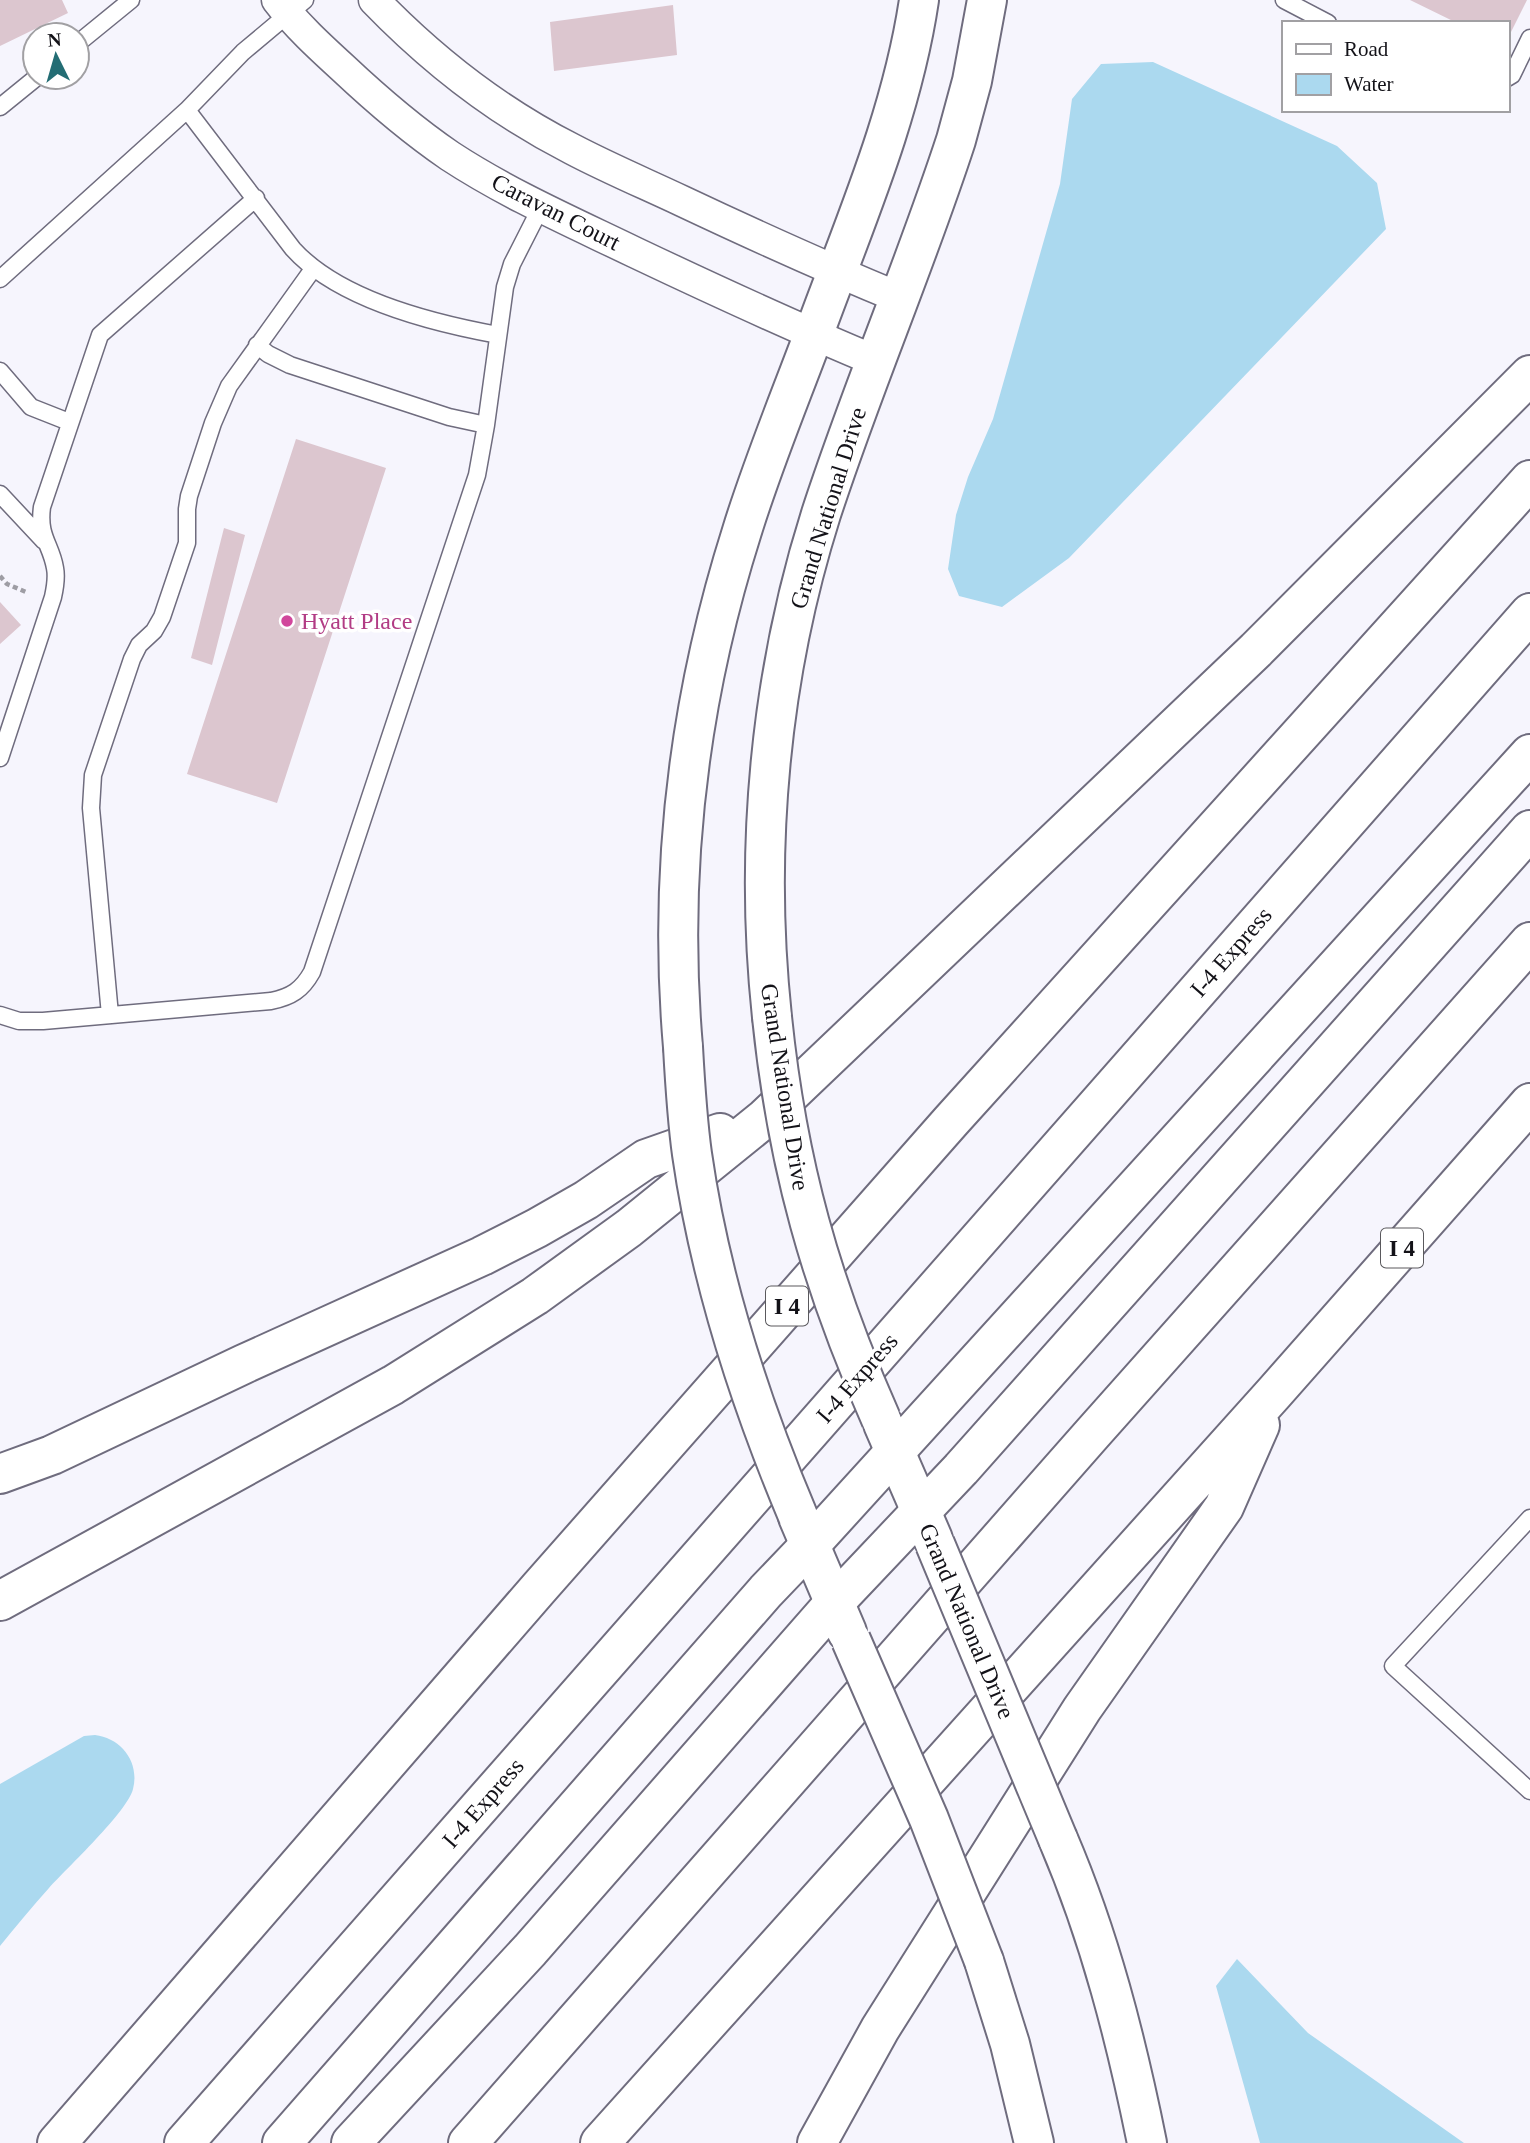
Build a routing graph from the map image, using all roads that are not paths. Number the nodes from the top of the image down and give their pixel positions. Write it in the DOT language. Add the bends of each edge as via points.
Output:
graph roads {
  1 [pos="131,0"];
  2 [pos="374,0"];
  3 [pos="919,0"];
  4 [pos="987,0"];
  5 [pos="1284,0"];
  6 [pos="290,5"];
  7 [pos="1324,21"];
  8 [pos="91,33"];
  9 [pos="1530,38"];
  10 [pos="1509,77"];
  11 [pos="21,90"];
  12 [pos="0,107"];
  13 [pos="187,110"];
  14 [pos="256,198"];
  15 [pos="541,207"];
  16 [pos="313,269"];
  17 [pos="837,272"];
  18 [pos="0,279"];
  19 [pos="900,298"];
  20 [pos="498,335"];
  21 [pos="813,335"];
  22 [pos="257,345"];
  23 [pos="876,361"];
  24 [pos="0,371"];
  25 [pos="1530,376"];
  26 [pos="69,422"];
  27 [pos="486,425"];
  28 [pos="1530,480"];
  29 [pos="0,494"];
  30 [pos="44,541"];
  31 [pos="1530,613"];
  32 [pos="1530,754"];
  33 [pos="0,758"];
  34 [pos="1530,830"];
  35 [pos="1530,942"];
  36 [pos="0,1015"];
  37 [pos="110,1015"];
  38 [pos="1530,1102"];
  39 [pos="765,1118"];
  40 [pos="1274,1393"];
  41 [pos="888,1436"];
  42 [pos="0,1474"];
  43 [pos="1530,1518"];
  44 [pos="928,1528"];
  45 [pos="804,1531"];
  46 [pos="0,1601"];
  47 [pos="835,1602"];
  48 [pos="1530,1791"];
  49 [pos="57,2143"];
  50 [pos="184,2143"];
  51 [pos="282,2143"];
  52 [pos="351,2143"];
  53 [pos="468,2143"];
  54 [pos="600,2143"];
  55 [pos="817,2143"];
  56 [pos="1034,2143"];
  57 [pos="1147,2143"];
  1 -- 8 [label="lane"];
  2 -- 17 [label="street" via="468,83 533,128"];
  3 -- 17 [label="main road" via="894,114"];
  4 -- 19 [label="main road, Grand National Drive" via="956,140"];
  5 -- 7 [label="lane"];
  6 -- 13 [label="lane"];
  6 -- 15 [label="street, Caravan Court" via="354,78 416,130 482,175"];
  9 -- 10 [label="lane"];
  11 -- 12 [label="lane"];
  13 -- 14 [label="lane"];
  13 -- 18 [label="lane"];
  14 -- 16 [label="lane"];
  14 -- 26 [label="lane" via="100,335"];
  15 -- 20 [label="lane" via="508,276"];
  15 -- 21 [label="street, Caravan Court"];
  16 -- 20 [label="lane" via="406,312"];
  16 -- 22 [label="lane"];
  17 -- 19 [label="street"];
  17 -- 21 [label="main road"];
  19 -- 23 [label="main road, Grand National Drive"];
  20 -- 27 [label="lane"];
  21 -- 23 [label="street, Caravan Court"];
  21 -- 45 [label="main road, bridge" via="742,531 707,662 694,729 679,862 678,957 692,1157 720,1289 752,1400"];
  22 -- 27 [label="lane" via="290,365"];
  22 -- 37 [label="lane" via="220,403 188,502 185,550 159,624 132,659 93,775 91,808"];
  23 -- 41 [label="main road, Grand National Drive, bridge" via="821,515 794,616 772,751 766,954 785,1120 807,1217 841,1324"];
  24 -- 26 [label="lane" via="31,407"];
  25 -- 39 [label="main road" via="1256,650"];
  26 -- 30 [label="lane" via="42,507"];
  27 -- 37 [label="lane" via="477,475 305,984 286,998 271,1001"];
  28 -- 49 [label="main road, I 4" via="951,1121"];
  29 -- 30 [label="lane"];
  30 -- 33 [label="lane" via="55,565 53,597"];
  31 -- 50 [label="main road, I-4 Express"];
  32 -- 41 [label="main road"];
  34 -- 44 [label="main road"];
  35 -- 53 [label="main road"];
  36 -- 37 [label="lane" via="31,1021"];
  38 -- 40 [label="main road, I 4"];
  39 -- 42 [label="main road" via="646,1159 586,1200 482,1256 52,1455"];
  39 -- 46 [label="main road" via="629,1228 523,1303 393,1385"];
  40 -- 54 [label="main road, I 4"];
  40 -- 55 [label="main road" via="1224,1507 1082,1709 880,2029"];
  41 -- 44 [label="main road, Grand National Drive"];
  41 -- 45 [label="main road"];
  43 -- 48 [label="lane" via="1393,1665"];
  44 -- 47 [label="main road"];
  44 -- 57 [label="main road, Grand National Drive, bridge" via="1079,1888 1110,1984"];
  45 -- 47 [label="main road"];
  45 -- 51 [label="main road" via="766,1591"];
  47 -- 52 [label="main road" via="530,1950"];
  47 -- 56 [label="main road, bridge" via="929,1819 984,1961"];
}
